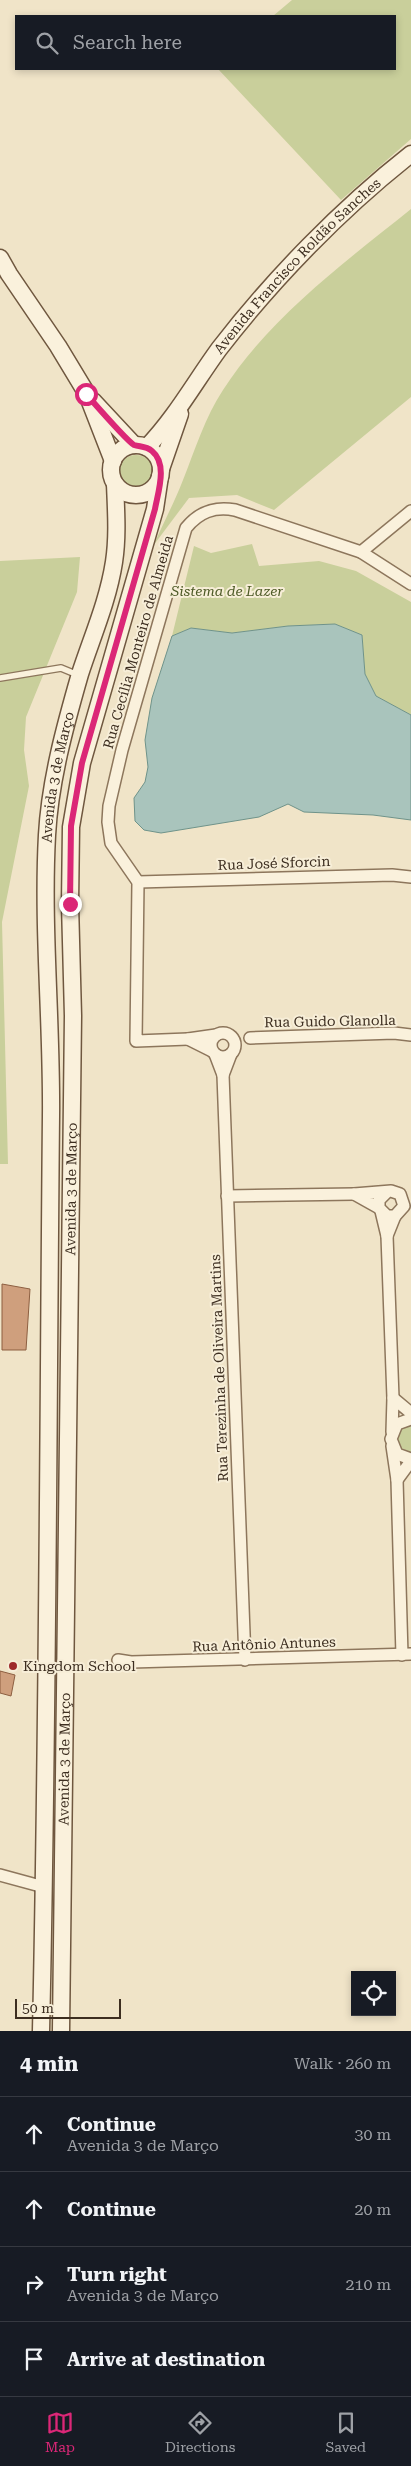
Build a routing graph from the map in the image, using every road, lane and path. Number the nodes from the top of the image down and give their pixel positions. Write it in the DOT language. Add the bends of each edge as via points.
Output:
graph roads {
  1 [pos="411,154"];
  2 [pos="0,258"];
  3 [pos="194,385"];
  4 [pos="86,394"];
  5 [pos="140,446"];
  6 [pos="113,460"];
  7 [pos="161,472"];
  8 [pos="115,484"];
  9 [pos="411,511"];
  10 [pos="361,552"];
  11 [pos="411,584"];
  12 [pos="80,675"];
  13 [pos="0,678"];
  14 [pos="411,877"];
  15 [pos="138,882"];
  16 [pos="216,1035"];
  17 [pos="228,1035"];
  18 [pos="411,1035"];
  19 [pos="188,1038"];
  20 [pos="250,1038"];
  21 [pos="213,1052"];
  22 [pos="232,1052"];
  23 [pos="224,1076"];
  24 [pos="387,1192"];
  25 [pos="354,1194"];
  26 [pos="400,1194"];
  27 [pos="227,1196"];
  28 [pos="411,1200"];
  29 [pos="380,1210"];
  30 [pos="411,1210"];
  31 [pos="397,1215"];
  32 [pos="387,1236"];
  33 [pos="393,1398"];
  34 [pos="411,1413"];
  35 [pos="411,1419"];
  36 [pos="391,1439"];
  37 [pos="411,1460"];
  38 [pos="397,1480"];
  39 [pos="406,1655"];
  40 [pos="118,1660"];
  41 [pos="245,1660"];
  42 [pos="0,1875"];
  43 [pos="44,1887"];
  44 [pos="63,1912"];
  45 [pos="41,2031"];
  46 [pos="61,2031"];
  1 -- 3 [label="main road, Avenida Francisco Roldão Sanches" via="384,175 269,286"];
  2 -- 4 [label="main road"];
  3 -- 5 [label="main road, Avenida Francisco Roldão Sanches" via="162,432"];
  3 -- 7 [label="main road, Avenida Francisco Roldão Sanches"];
  4 -- 5 [label="main road"];
  4 -- 6 [label="main road"];
  5 -- 6 [label="main road" via="121,450"];
  5 -- 7 [label="main road" via="157,456"];
  6 -- 8 [label="main road" via="111,472"];
  7 -- 8 [label="main road" via="154,488 139,495 126,493"];
  7 -- 44 [label="main road, Avenida 3 de Março" via="155,509 82,763 71,826 73,1016"];
  8 -- 12 [label="main road, Avenida 3 de Março" via="117,541 110,586"];
  9 -- 10 [label="street"];
  10 -- 11 [label="street, Rua Cecília Monteiro de Almeida"];
  10 -- 15 [label="street, Rua Cecília Monteiro de Almeida" via="227,508 202,513 186,528 109,806 111,843"];
  12 -- 13 [label="lane" via="61,668"];
  12 -- 43 [label="main road, Avenida 3 de Março" via="50,798 47,835 51,1098"];
  14 -- 15 [label="street, Rua José Sforcin" via="392,874"];
  15 -- 19 [label="street" via="136,1041"];
  16 -- 17 [label="street"];
  16 -- 19 [label="street"];
  16 -- 21 [label="street" via="211,1042"];
  17 -- 20 [label="street, Rua Guido Glanolla"];
  17 -- 22 [label="street" via="235,1044"];
  18 -- 20 [label="street, Rua Guido Glanolla"];
  19 -- 21 [label="street"];
  20 -- 22 [label="street, Rua Guido Glanolla"];
  21 -- 22 [label="street" via="221,1057"];
  21 -- 23 [label="street, Rua Terezinha de Oliveira Martins"];
  22 -- 23 [label="street, Rua Terezinha de Oliveira Martins"];
  23 -- 27 [label="street, Rua Terezinha de Oliveira Martins"];
  24 -- 25 [label="street"];
  24 -- 26 [label="street"];
  24 -- 29 [label="street" via="379,1200"];
  25 -- 27 [label="street"];
  25 -- 29 [label="street"];
  26 -- 28 [label="street"];
  26 -- 31 [label="street" via="404,1202"];
  27 -- 41 [label="street, Rua Terezinha de Oliveira Martins"];
  29 -- 31 [label="street" via="387,1216"];
  29 -- 32 [label="street"];
  30 -- 31 [label="street"];
  31 -- 32 [label="street"];
  32 -- 33 [label="street"];
  33 -- 34 [label="street"];
  33 -- 36 [label="street"];
  35 -- 36 [label="street" via="397,1424"];
  36 -- 37 [label="street" via="397,1454"];
  36 -- 38 [label="street"];
  37 -- 38 [label="street"];
  38 -- 39 [label="street"];
  39 -- 41 [label="street, Rua Antônio Antunes"];
  40 -- 41 [label="street, Rua Antônio Antunes"];
  42 -- 43 [label="street"];
  43 -- 44 [label="main road, Avenida 3 de Março" via="57,1894"];
  43 -- 45 [label="main road, Avenida 3 de Março"];
  44 -- 46 [label="main road, Avenida 3 de Março"];
}
